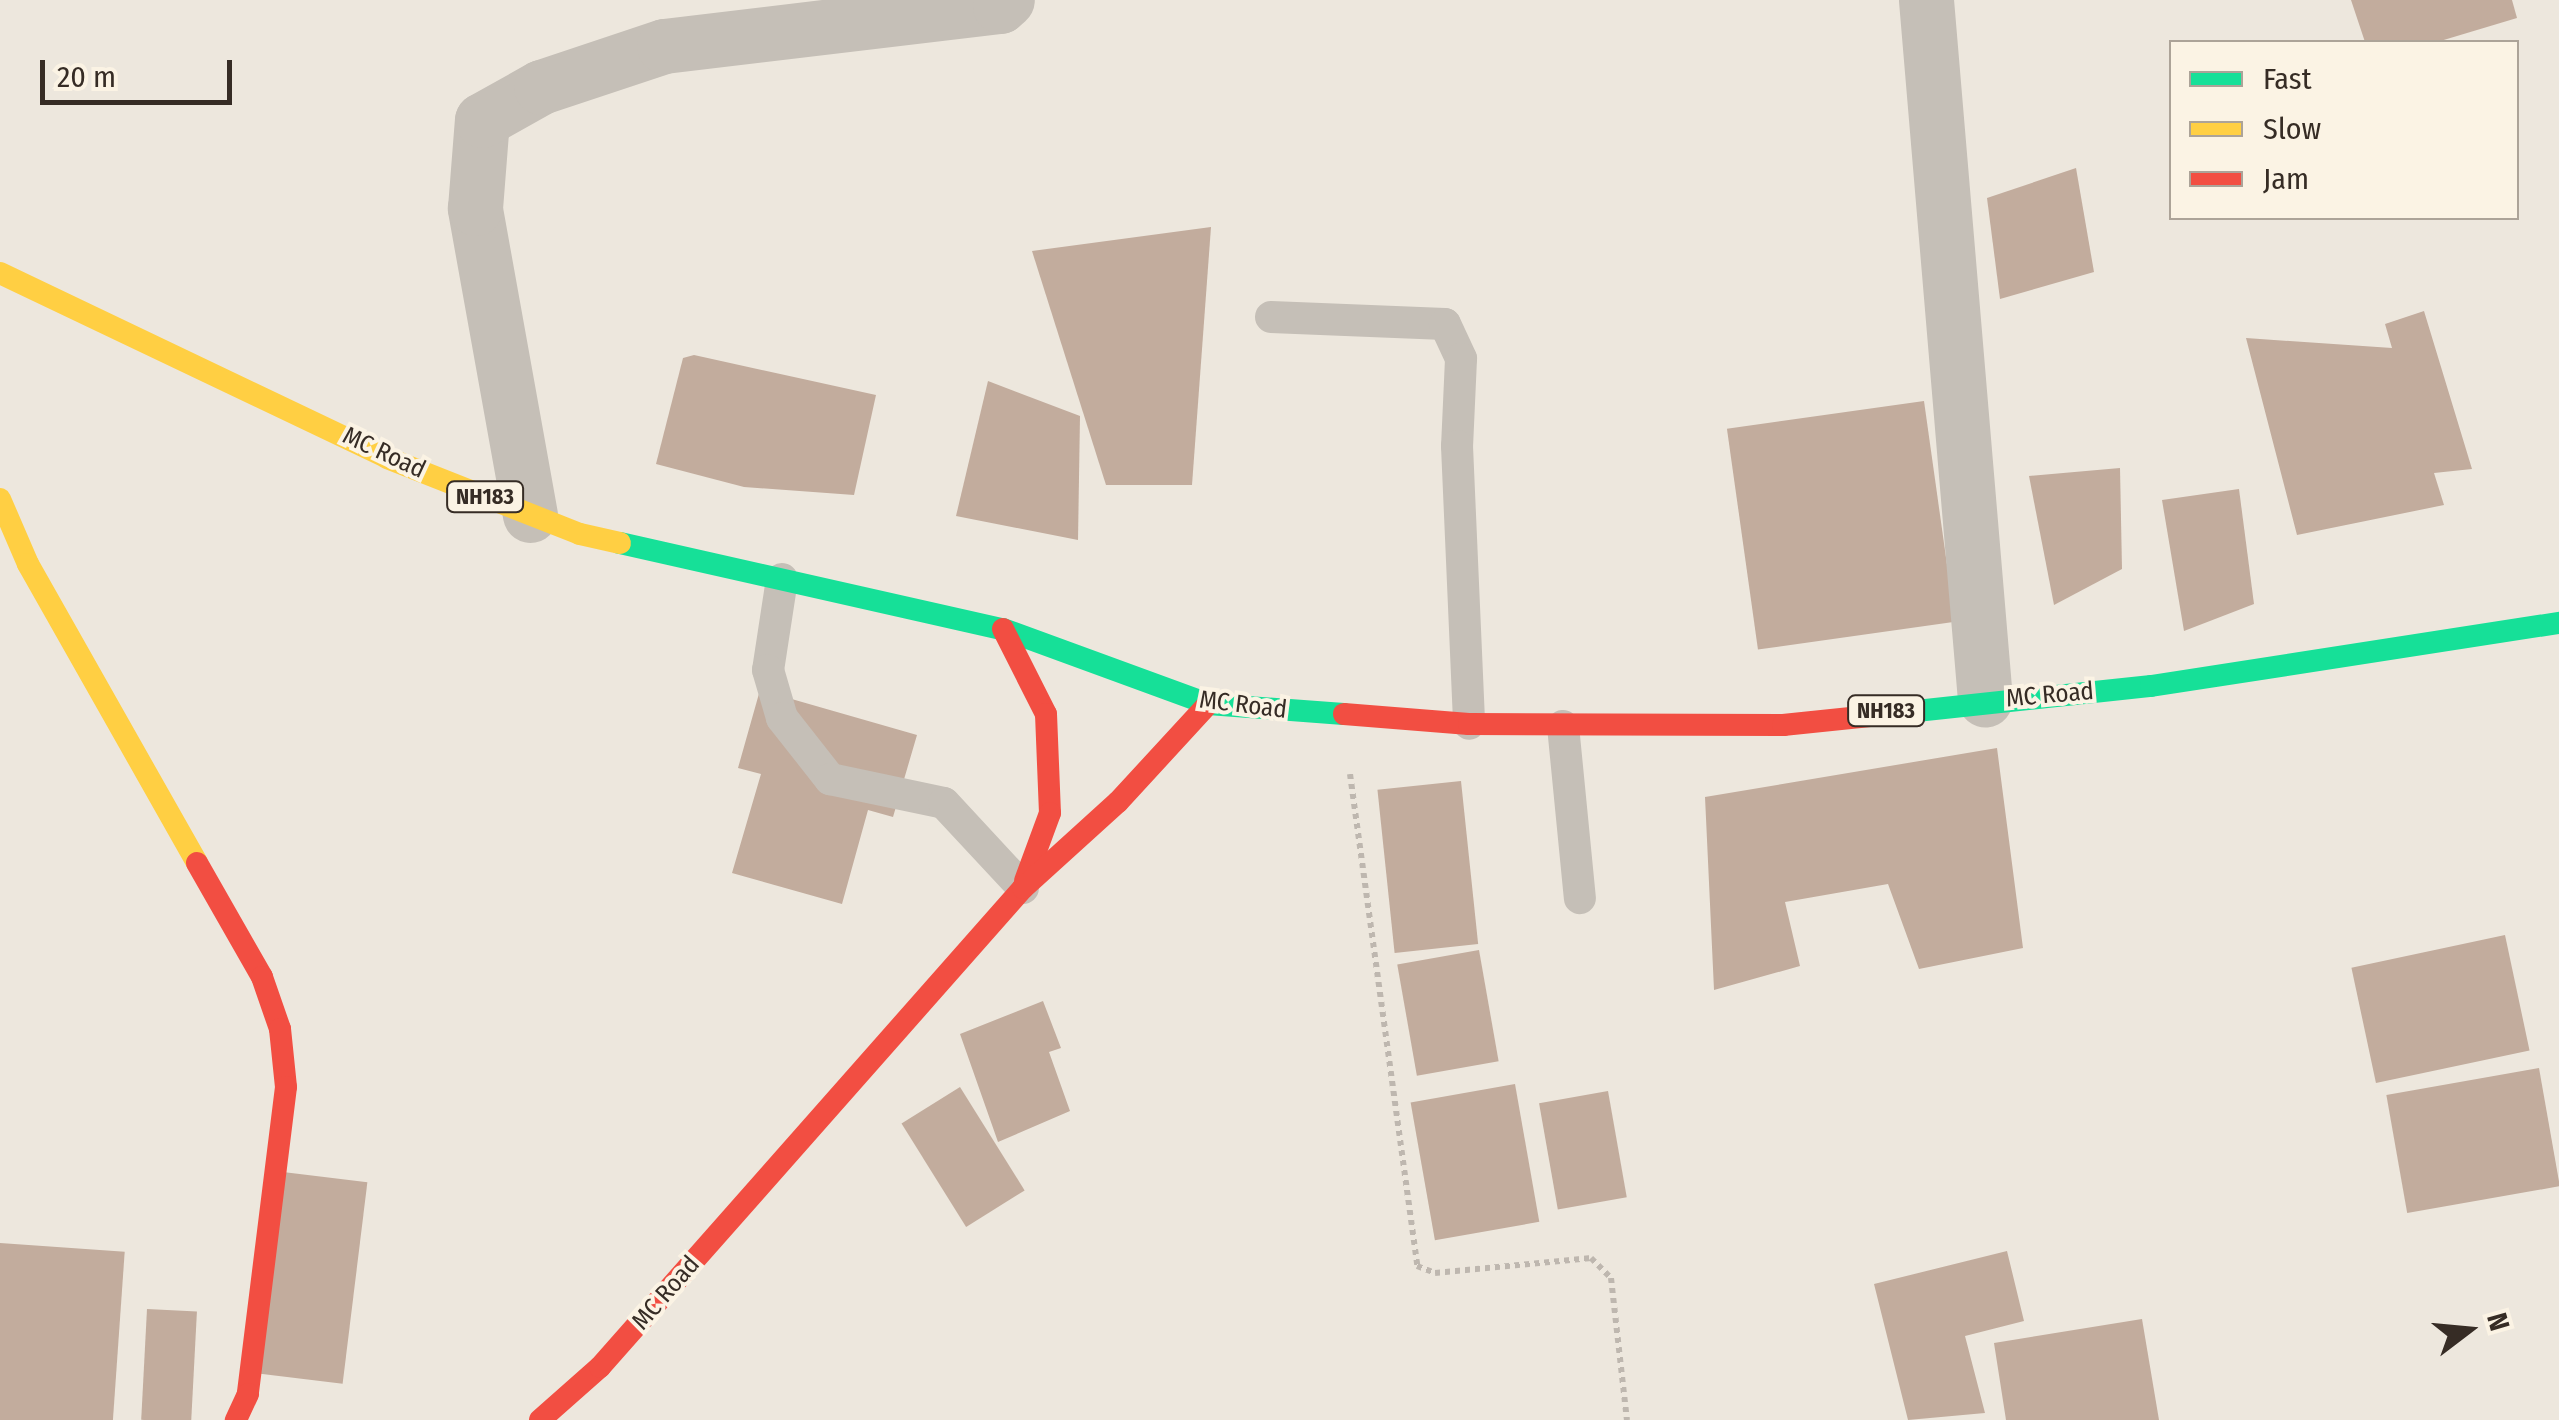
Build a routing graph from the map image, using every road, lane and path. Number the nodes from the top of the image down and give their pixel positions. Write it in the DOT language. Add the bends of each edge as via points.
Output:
graph roads {
  1 [pos="1006,0"];
  2 [pos="1926,0"];
  3 [pos="0,273"];
  4 [pos="1271,317"];
  5 [pos="0,500"];
  6 [pos="530,515"];
  7 [pos="782,579"];
  8 [pos="2559,624"];
  9 [pos="1002,629"];
  10 [pos="1985,700"];
  11 [pos="1208,704"];
  12 [pos="1343,715"];
  13 [pos="1468,724"];
  14 [pos="1563,726"];
  15 [pos="1022,888"];
  16 [pos="1580,898"];
  17 [pos="236,1420"];
  18 [pos="540,1420"];
  19 [pos="1627,1420"];
  1 -- 6 [label="street" via="1000,6 664,46 542,87 482,120 475,208"];
  2 -- 10 [label="street"];
  3 -- 6 [label="main road, MC Road / NH183" via="388,458"];
  4 -- 13 [label="lane" via="1445,324 1461,359"];
  5 -- 17 [label="main road" via="28,564 262,976 280,1029 286,1087 248,1394"];
  6 -- 7 [label="main road, MC Road / NH183" via="580,534"];
  7 -- 9 [label="main road, MC Road / NH183"];
  7 -- 15 [label="lane" via="768,670 782,718 830,778 944,803"];
  8 -- 10 [label="main road, MC Road / NH183" via="2151,686"];
  9 -- 11 [label="main road, MC Road / NH183" via="1153,690"];
  9 -- 15 [label="main road" via="1046,714 1050,814"];
  10 -- 14 [label="main road, MC Road / NH183" via="1784,725"];
  11 -- 12 [label="main road, MC Road / NH183"];
  11 -- 15 [label="main road" via="1118,802"];
  12 -- 13 [label="main road, MC Road / NH183"];
  12 -- 19 [label="path" via="1417,1266 1435,1272 1590,1258 1611,1278"];
  13 -- 14 [label="main road, MC Road / NH183"];
  14 -- 16 [label="lane"];
  15 -- 18 [label="main road, MC Road" via="600,1367"];
}
